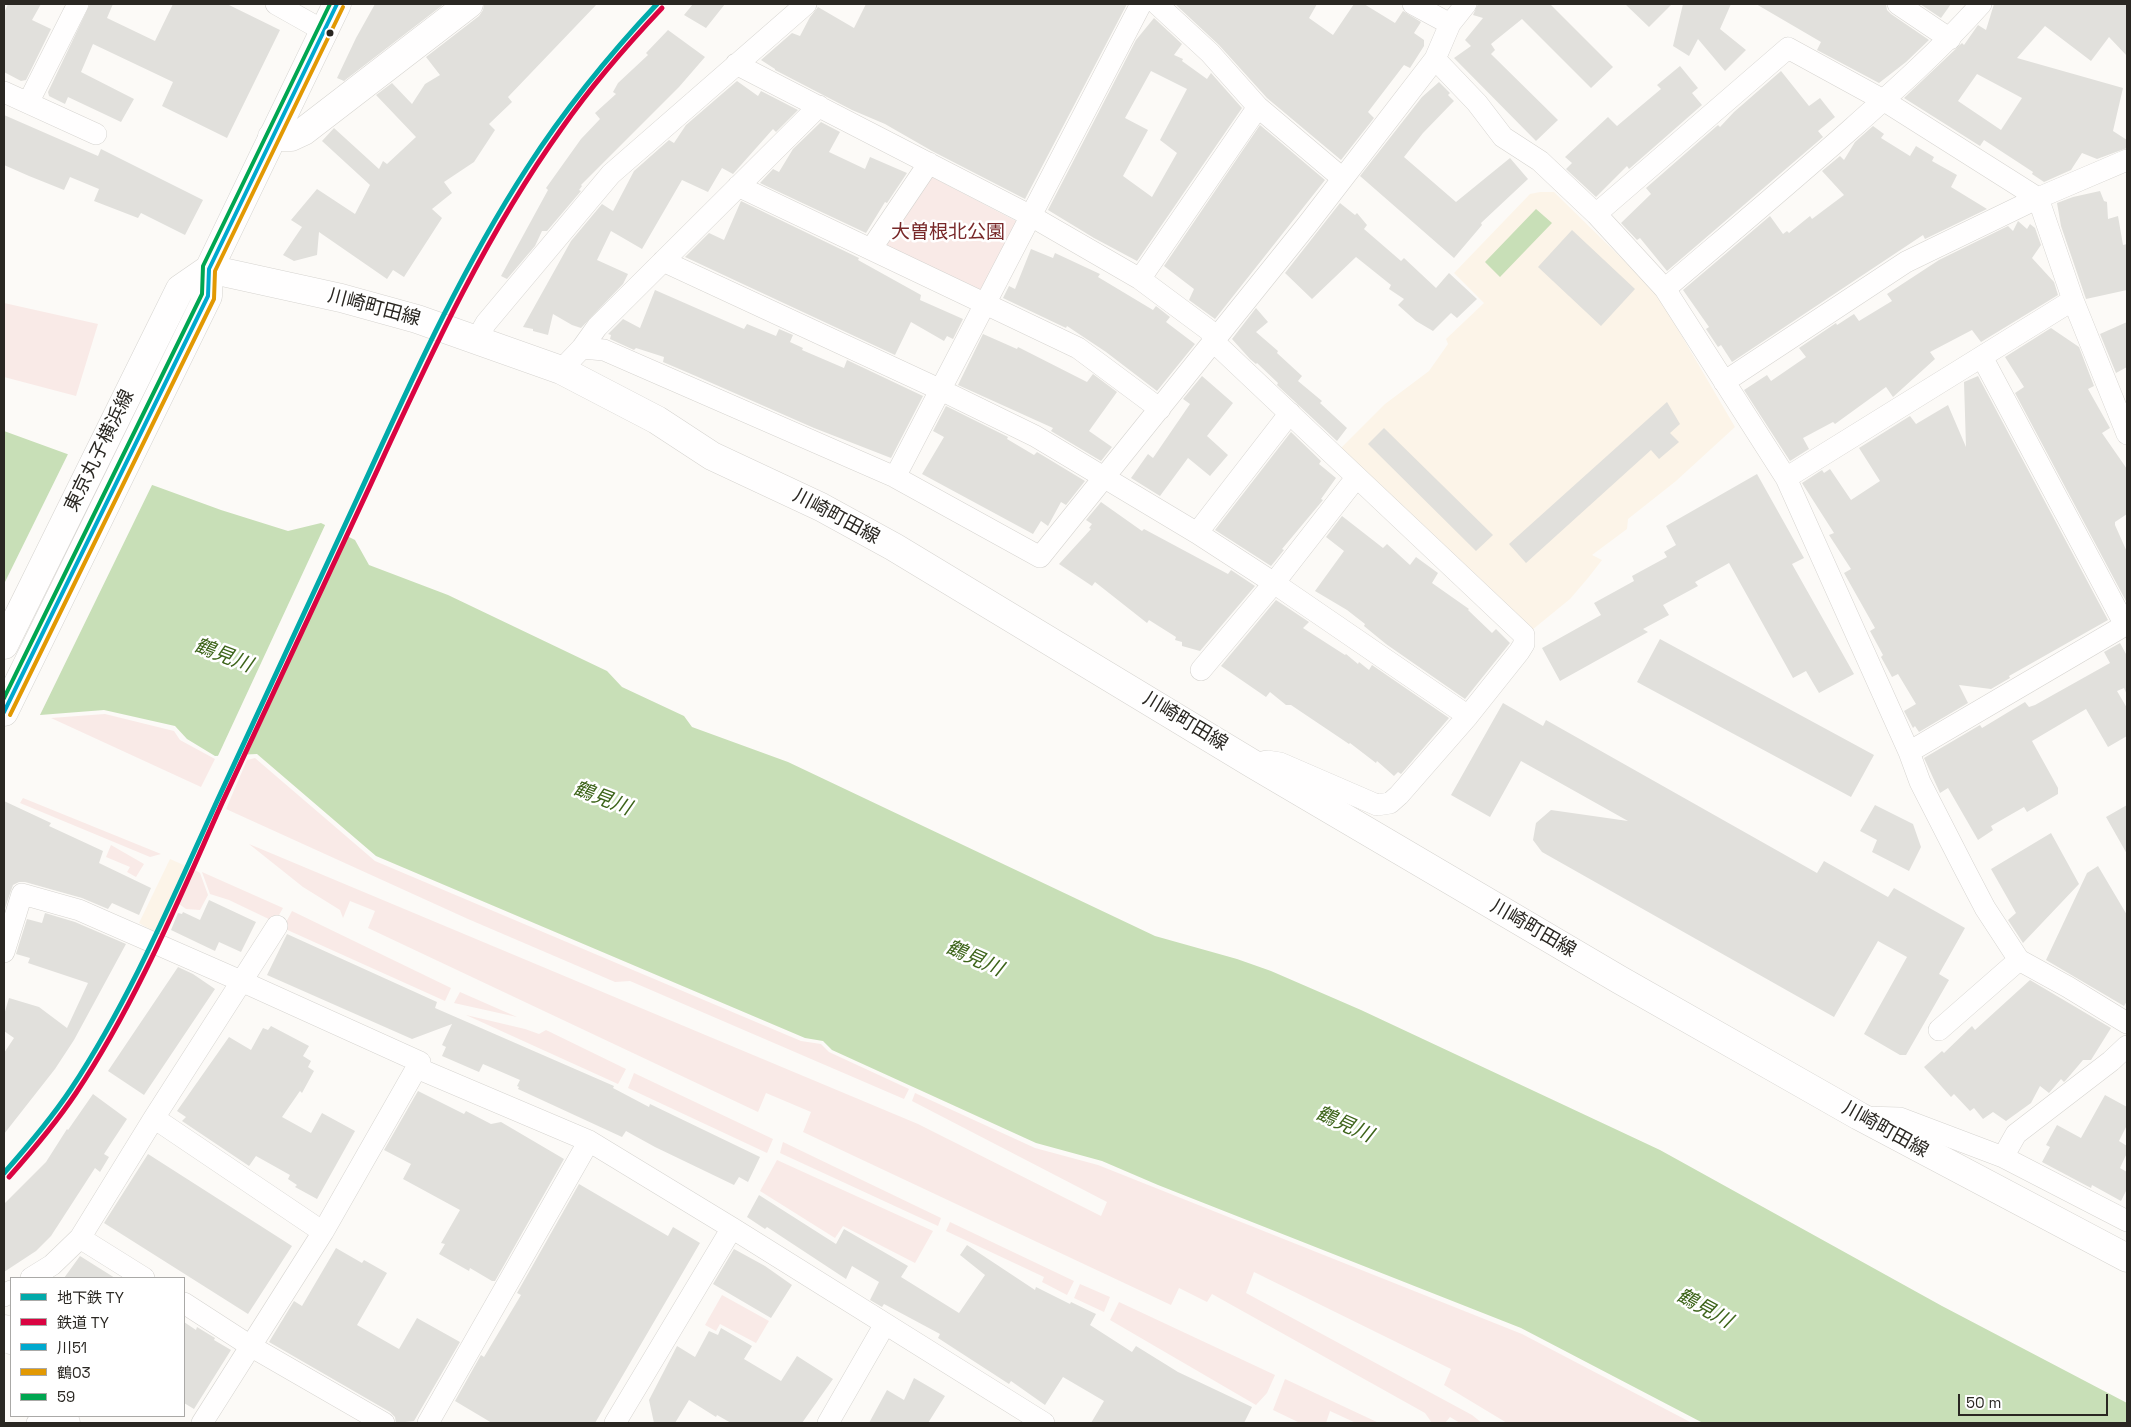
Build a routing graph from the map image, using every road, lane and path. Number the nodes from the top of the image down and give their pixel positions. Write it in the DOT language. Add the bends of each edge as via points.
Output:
graph roads {
  1 [pos="78,4"];
  2 [pos="276,4"];
  3 [pos="337,4"];
  4 [pos="470,4"];
  5 [pos="806,4"];
  6 [pos="1141,4"];
  7 [pos="1157,4"];
  8 [pos="1413,4"];
  9 [pos="1466,4"];
  10 [pos="1898,4"];
  11 [pos="1981,4"];
  12 [pos="1450,24"];
  13 [pos="324,31"];
  14 [pos="1950,39"];
  15 [pos="1435,59"];
  16 [pos="736,64"];
  17 [pos="4,92"];
  18 [pos="1883,100"];
  19 [pos="28,103"];
  20 [pos="819,106"];
  21 [pos="1258,107"];
  22 [pos="96,134"];
  23 [pos="272,137"];
  24 [pos="2127,160"];
  25 [pos="929,163"];
  26 [pos="1342,178"];
  27 [pos="738,186"];
  28 [pos="2038,198"];
  29 [pos="1596,214"];
  30 [pos="1031,216"];
  31 [pos="871,249"];
  32 [pos="663,261"];
  33 [pos="209,269"];
  34 [pos="1140,279"];
  35 [pos="1665,289"];
  36 [pos="2073,300"];
  37 [pos="986,304"];
  38 [pos="476,340"];
  39 [pos="1214,342"];
  40 [pos="582,348"];
  41 [pos="1982,356"];
  42 [pos="561,370"];
  43 [pos="1724,382"];
  44 [pos="941,390"];
  45 [pos="1160,409"];
  46 [pos="1290,413"];
  47 [pos="2127,434"];
  48 [pos="895,477"];
  49 [pos="1104,478"];
  50 [pos="1356,478"];
  51 [pos="1786,478"];
  52 [pos="1196,533"];
  53 [pos="1274,583"];
  54 [pos="2126,625"];
  55 [pos="4,645"];
  56 [pos="1201,670"];
  57 [pos="4,712"];
  58 [pos="1468,716"];
  59 [pos="1909,752"];
  60 [pos="1253,764"];
  61 [pos="277,926"];
  62 [pos="4,952"];
  63 [pos="2019,960"];
  64 [pos="241,980"];
  65 [pos="2127,1024"];
  66 [pos="1940,1030"];
  67 [pos="2127,1046"];
  68 [pos="2119,1066"];
  69 [pos="416,1068"];
  70 [pos="1859,1116"];
  71 [pos="154,1118"];
  72 [pos="589,1141"];
  73 [pos="2003,1157"];
  74 [pos="2127,1221"];
  75 [pos="732,1228"];
  76 [pos="323,1232"];
  77 [pos="80,1238"];
  78 [pos="2127,1258"];
  79 [pos="34,1277"];
  80 [pos="142,1277"];
  81 [pos="185,1304"];
  82 [pos="885,1324"];
  83 [pos="252,1347"];
  84 [pos="48,1417"];
  85 [pos="37,1423"];
  86 [pos="202,1423"];
  87 [pos="384,1423"];
  88 [pos="428,1423"];
  89 [pos="615,1423"];
  90 [pos="828,1423"];
  91 [pos="1044,1423"];
  1 -- 19 [label="street"];
  2 -- 13 [label="street"];
  3 -- 13 [label="main road, 東京丸子横浜線"];
  4 -- 23 [label="main road" via="304,131 291,137"];
  5 -- 16 [label="street"];
  6 -- 30 [label="street"];
  7 -- 21 [label="street" via="1210,53"];
  8 -- 12 [label="street"];
  9 -- 12 [label="street"];
  10 -- 14 [label="street"];
  11 -- 14 [label="street"];
  12 -- 15 [label="street"];
  13 -- 23 [label="main road, 東京丸子横浜線"];
  14 -- 18 [label="street"];
  15 -- 26 [label="street"];
  15 -- 29 [label="street" via="1477,103 1503,137 1540,161"];
  16 -- 20 [label="street"];
  16 -- 38 [label="street" via="611,174 486,323"];
  17 -- 19 [label="street"];
  18 -- 28 [label="street"];
  18 -- 29 [label="street" via="1788,48"];
  18 -- 35 [label="street"];
  19 -- 22 [label="street"];
  20 -- 25 [label="street"];
  20 -- 27 [label="street"];
  21 -- 26 [label="street"];
  21 -- 34 [label="street"];
  23 -- 33 [label="main road, 東京丸子横浜線"];
  24 -- 28 [label="street"];
  25 -- 30 [label="street"];
  25 -- 31 [label="street"];
  26 -- 39 [label="street"];
  27 -- 31 [label="street"];
  27 -- 32 [label="street"];
  28 -- 36 [label="street"];
  28 -- 43 [label="street" via="1906,262"];
  29 -- 35 [label="street"];
  30 -- 34 [label="street"];
  30 -- 37 [label="street"];
  31 -- 37 [label="street"];
  32 -- 40 [label="street" via="597,327"];
  32 -- 44 [label="street"];
  33 -- 38 [label="main road, 川崎町田線" via="341,298 417,319"];
  33 -- 55 [label="main road, 東京丸子横浜線" via="180,289"];
  33 -- 57 [label="main road, 東京丸子横浜線" via="208,296"];
  34 -- 39 [label="street" via="1210,331"];
  35 -- 43 [label="street"];
  36 -- 41 [label="street"];
  36 -- 47 [label="street"];
  37 -- 44 [label="street"];
  37 -- 45 [label="street" via="1078,348"];
  38 -- 42 [label="main road, 川崎町田線"];
  39 -- 45 [label="street"];
  39 -- 46 [label="street"];
  40 -- 42 [label="street"];
  40 -- 48 [label="street" via="604,350"];
  41 -- 51 [label="street"];
  41 -- 54 [label="street"];
  42 -- 60 [label="main road, 川崎町田線" via="657,420 712,456 821,507 894,547"];
  43 -- 51 [label="street"];
  44 -- 48 [label="street"];
  44 -- 49 [label="street" via="1034,436"];
  45 -- 49 [label="street"];
  46 -- 50 [label="street"];
  46 -- 52 [label="street"];
  48 -- 49 [label="street" via="1040,557"];
  49 -- 52 [label="street"];
  50 -- 53 [label="street"];
  50 -- 58 [label="street" via="1524,635 1524,644 1519,652"];
  51 -- 59 [label="street"];
  52 -- 53 [label="street"];
  53 -- 56 [label="street"];
  53 -- 58 [label="street"];
  54 -- 59 [label="street"];
  58 -- 60 [label="street" via="1399,795 1384,805 1280,763"];
  59 -- 63 [label="street" via="1920,782 1976,891"];
  60 -- 70 [label="main road, 川崎町田線"];
  61 -- 64 [label="street"];
  62 -- 64 [label="street" via="22,894 79,910"];
  63 -- 65 [label="street"];
  63 -- 66 [label="street"];
  64 -- 69 [label="street" via="420,1062"];
  64 -- 71 [label="street"];
  67 -- 68 [label="street"];
  68 -- 73 [label="street" via="2016,1134"];
  69 -- 72 [label="street"];
  69 -- 76 [label="street"];
  70 -- 73 [label="street" via="1900,1118"];
  70 -- 78 [label="main road, 川崎町田線"];
  71 -- 76 [label="street"];
  71 -- 77 [label="street"];
  72 -- 75 [label="street"];
  72 -- 88 [label="street"];
  73 -- 74 [label="street"];
  75 -- 82 [label="street"];
  75 -- 89 [label="street"];
  76 -- 83 [label="street"];
  77 -- 79 [label="street" via="52,1265"];
  77 -- 80 [label="street"];
  81 -- 83 [label="street"];
  82 -- 90 [label="street"];
  82 -- 91 [label="street"];
  83 -- 86 [label="street"];
  83 -- 87 [label="street"];
  84 -- 85 [label="street"];
}
